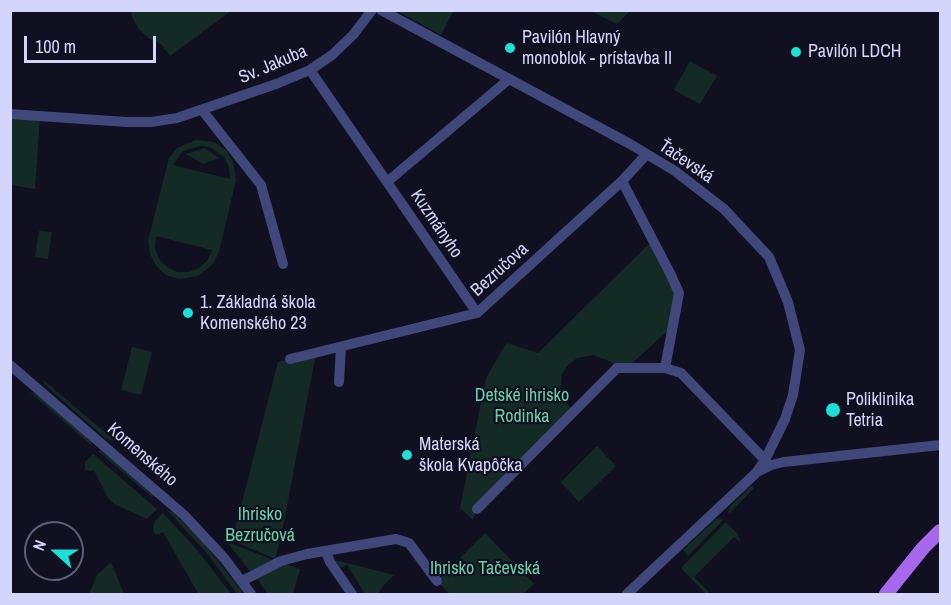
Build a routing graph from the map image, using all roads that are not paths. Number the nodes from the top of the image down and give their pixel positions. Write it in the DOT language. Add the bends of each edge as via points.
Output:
graph roads {
  1 [pos="372,10"];
  2 [pos="381,10"];
  3 [pos="310,70"];
  4 [pos="508,80"];
  5 [pos="202,110"];
  6 [pos="10,114"];
  7 [pos="646,155"];
  8 [pos="622,181"];
  9 [pos="387,183"];
  10 [pos="283,264"];
  11 [pos="477,313"];
  12 [pos="341,347"];
  13 [pos="290,359"];
  14 [pos="10,364"];
  15 [pos="665,368"];
  16 [pos="339,382"];
  17 [pos="940,446"];
  18 [pos="765,460"];
  19 [pos="756,473"];
  20 [pos="477,509"];
  21 [pos="940,531"];
  22 [pos="326,552"];
  23 [pos="242,581"];
  24 [pos="437,581"];
  25 [pos="251,594"];
  26 [pos="352,594"];
  27 [pos="627,594"];
  28 [pos="886,594"];
  1 -- 3 [label="street, Sv. Jakuba" via="353,35"];
  2 -- 4 [label="street, Ťačevská"];
  3 -- 5 [label="street, Sv. Jakuba"];
  3 -- 9 [label="street, Kuzmányho"];
  4 -- 7 [label="street, Ťačevská"];
  4 -- 9 [label="street, Kuzmányho"];
  5 -- 6 [label="street, Sv. Jakuba" via="151,122"];
  5 -- 10 [label="street" via="261,185"];
  7 -- 8 [label="street, Bezručova"];
  7 -- 18 [label="street, Ťačevská" via="675,171 732,217 769,256 788,302 800,350 785,419"];
  8 -- 11 [label="street, Bezručova"];
  8 -- 15 [label="street" via="678,292"];
  9 -- 11 [label="street, Kuzmányho"];
  11 -- 12 [label="street, Bezručova"];
  12 -- 13 [label="street, Bezručova"];
  12 -- 16 [label="street"];
  14 -- 23 [label="street, Komenského" via="177,507"];
  15 -- 18 [label="street" via="681,373"];
  15 -- 20 [label="street" via="617,368"];
  17 -- 19 [label="street, Ťačevská" via="784,462"];
  18 -- 19 [label="street, Ťačevská"];
  19 -- 27 [label="street, Ťačevská"];
  21 -- 28 [label="main road"];
  22 -- 23 [label="street" via="281,561"];
  22 -- 24 [label="street" via="396,538 409,543"];
  22 -- 26 [label="street"];
  23 -- 25 [label="street, Komenského"];
}
